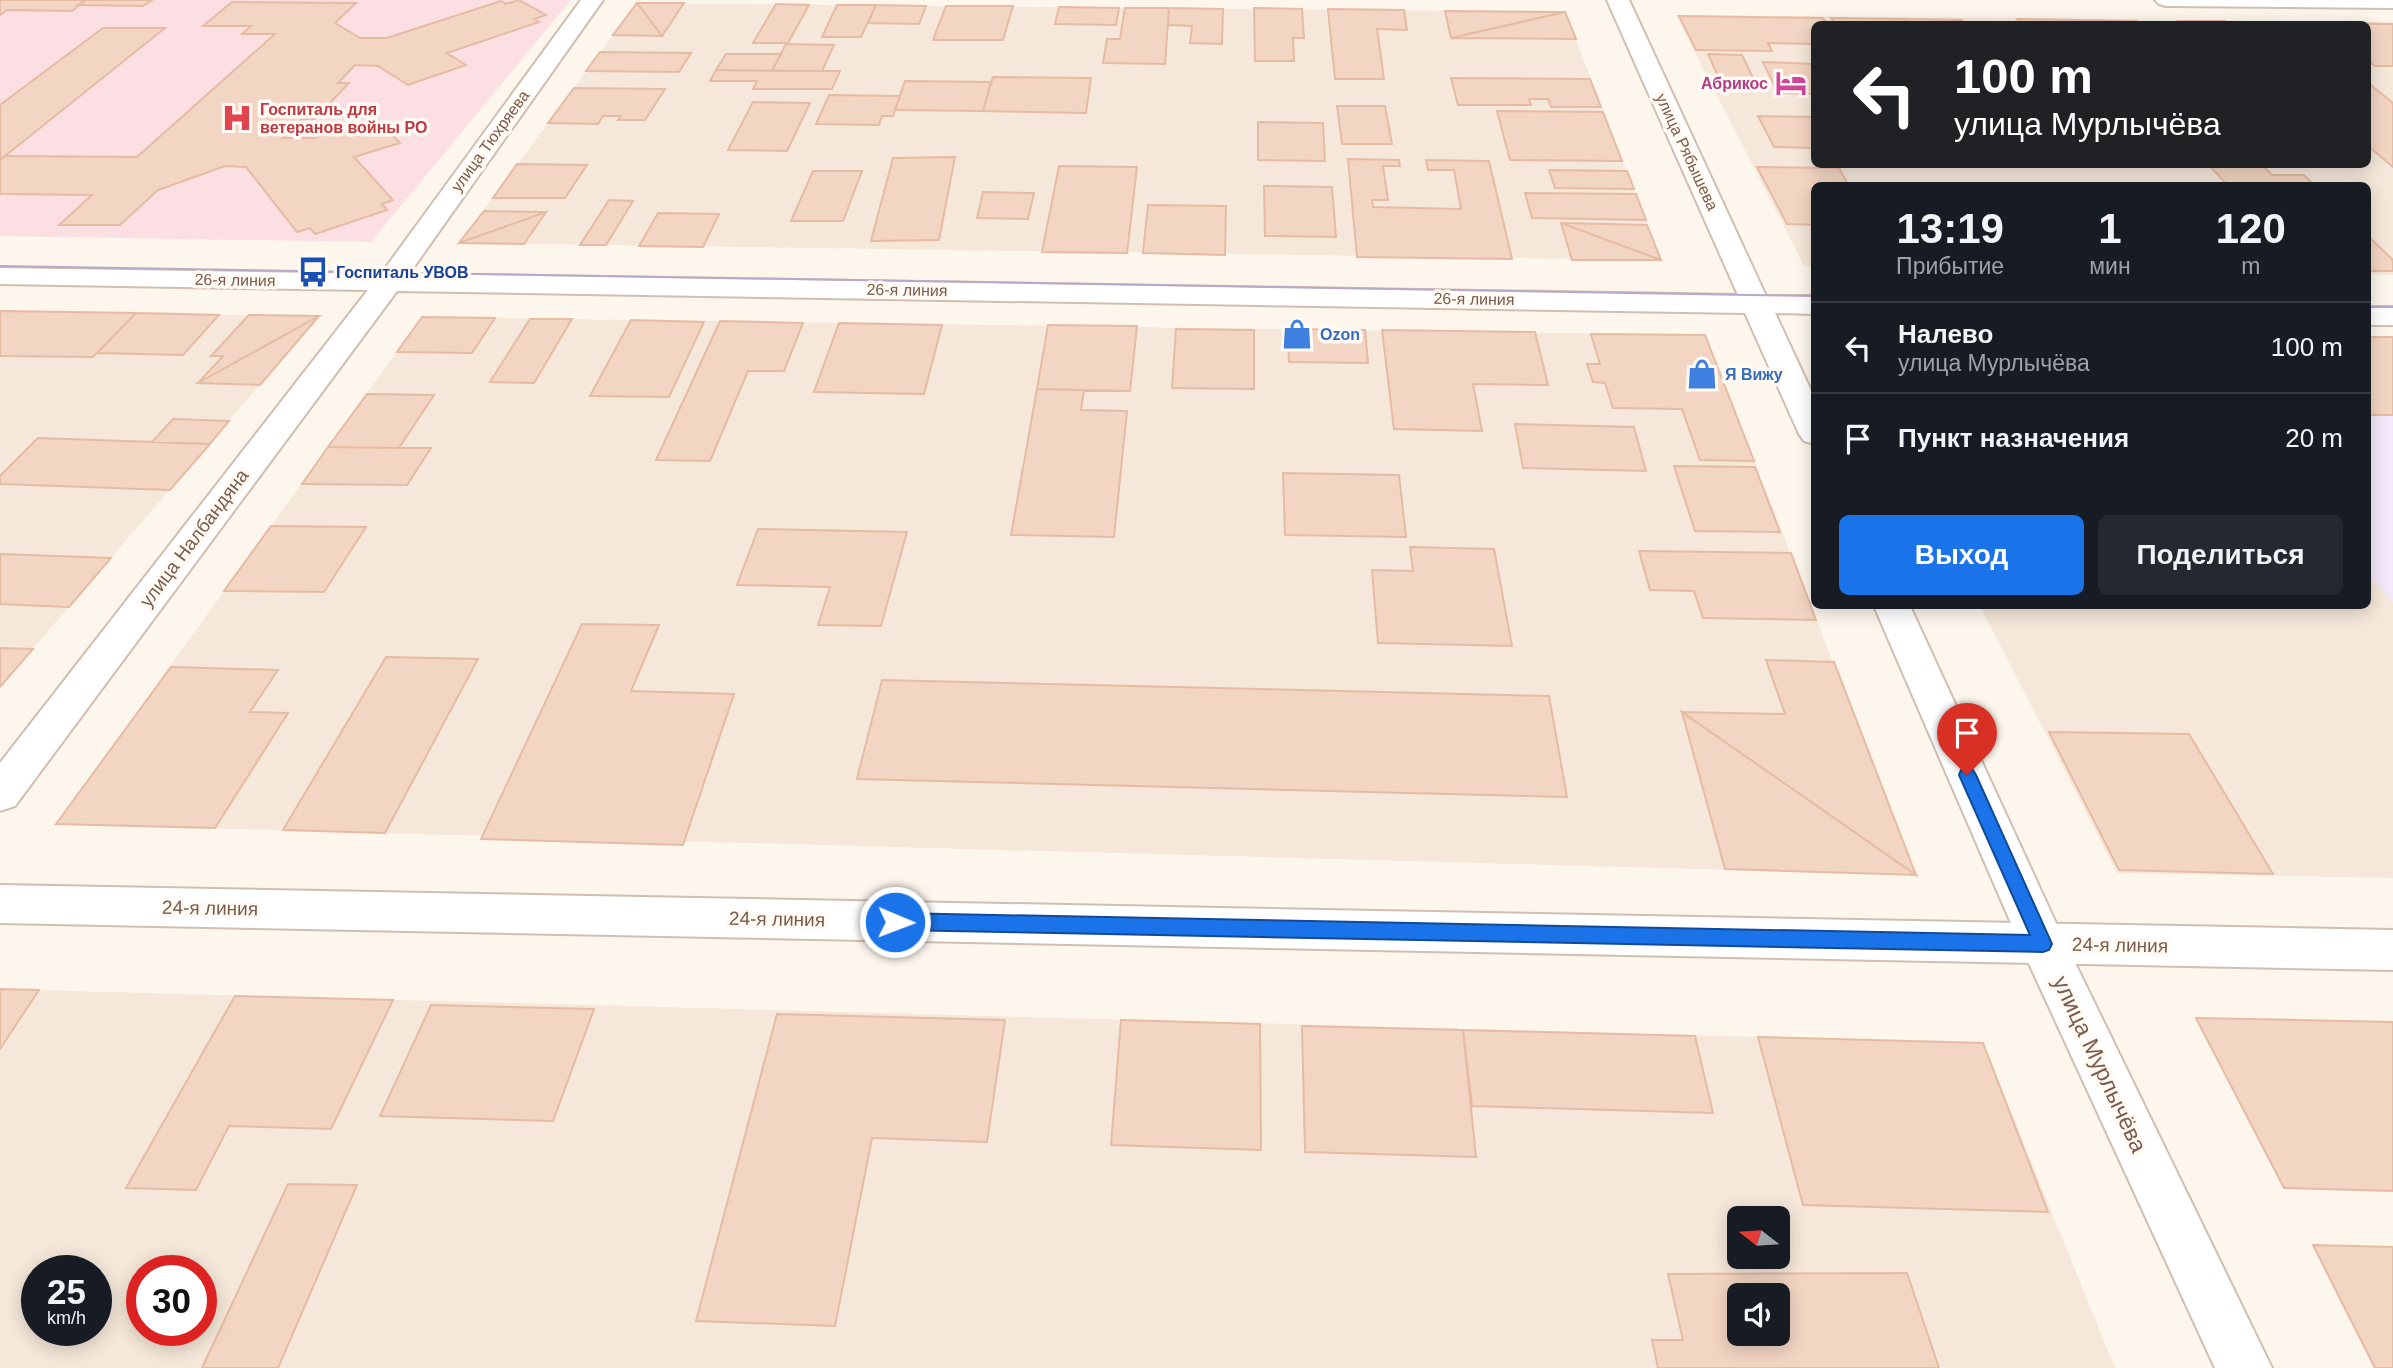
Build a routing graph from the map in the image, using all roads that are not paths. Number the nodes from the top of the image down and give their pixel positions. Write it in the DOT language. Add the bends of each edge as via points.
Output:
graph roads {
  1 [pos="592,0"];
  2 [pos="1618,0"];
  3 [pos="2166,0"];
  4 [pos="2393,2"];
  5 [pos="0,276"];
  6 [pos="389,282"];
  7 [pos="1757,303"];
  8 [pos="1811,305"];
  9 [pos="2371,316"];
  10 [pos="2393,316"];
  11 [pos="1811,425"];
  12 [pos="1893,609"];
  13 [pos="0,794"];
  14 [pos="0,904"];
  15 [pos="2043,944"];
  16 [pos="2393,950"];
  17 [pos="2244,1368"];
  1 -- 6 [label="street, улица Тюхряева"];
  2 -- 7 [label="street, улица Рябышева"];
  3 -- 4 [label="street"];
  5 -- 6 [label="street, 26-я линия"];
  6 -- 7 [label="street, 26-я линия"];
  6 -- 13 [label="street, улица Налбандяна"];
  7 -- 8 [label="street, 26-я линия"];
  7 -- 11 [label="street"];
  9 -- 10 [label="street"];
  12 -- 15 [label="street, улица Мурлычёва"];
  14 -- 15 [label="street, 24-я линия"];
  15 -- 16 [label="street, 24-я линия"];
  15 -- 17 [label="street, улица Мурлычёва"];
}
